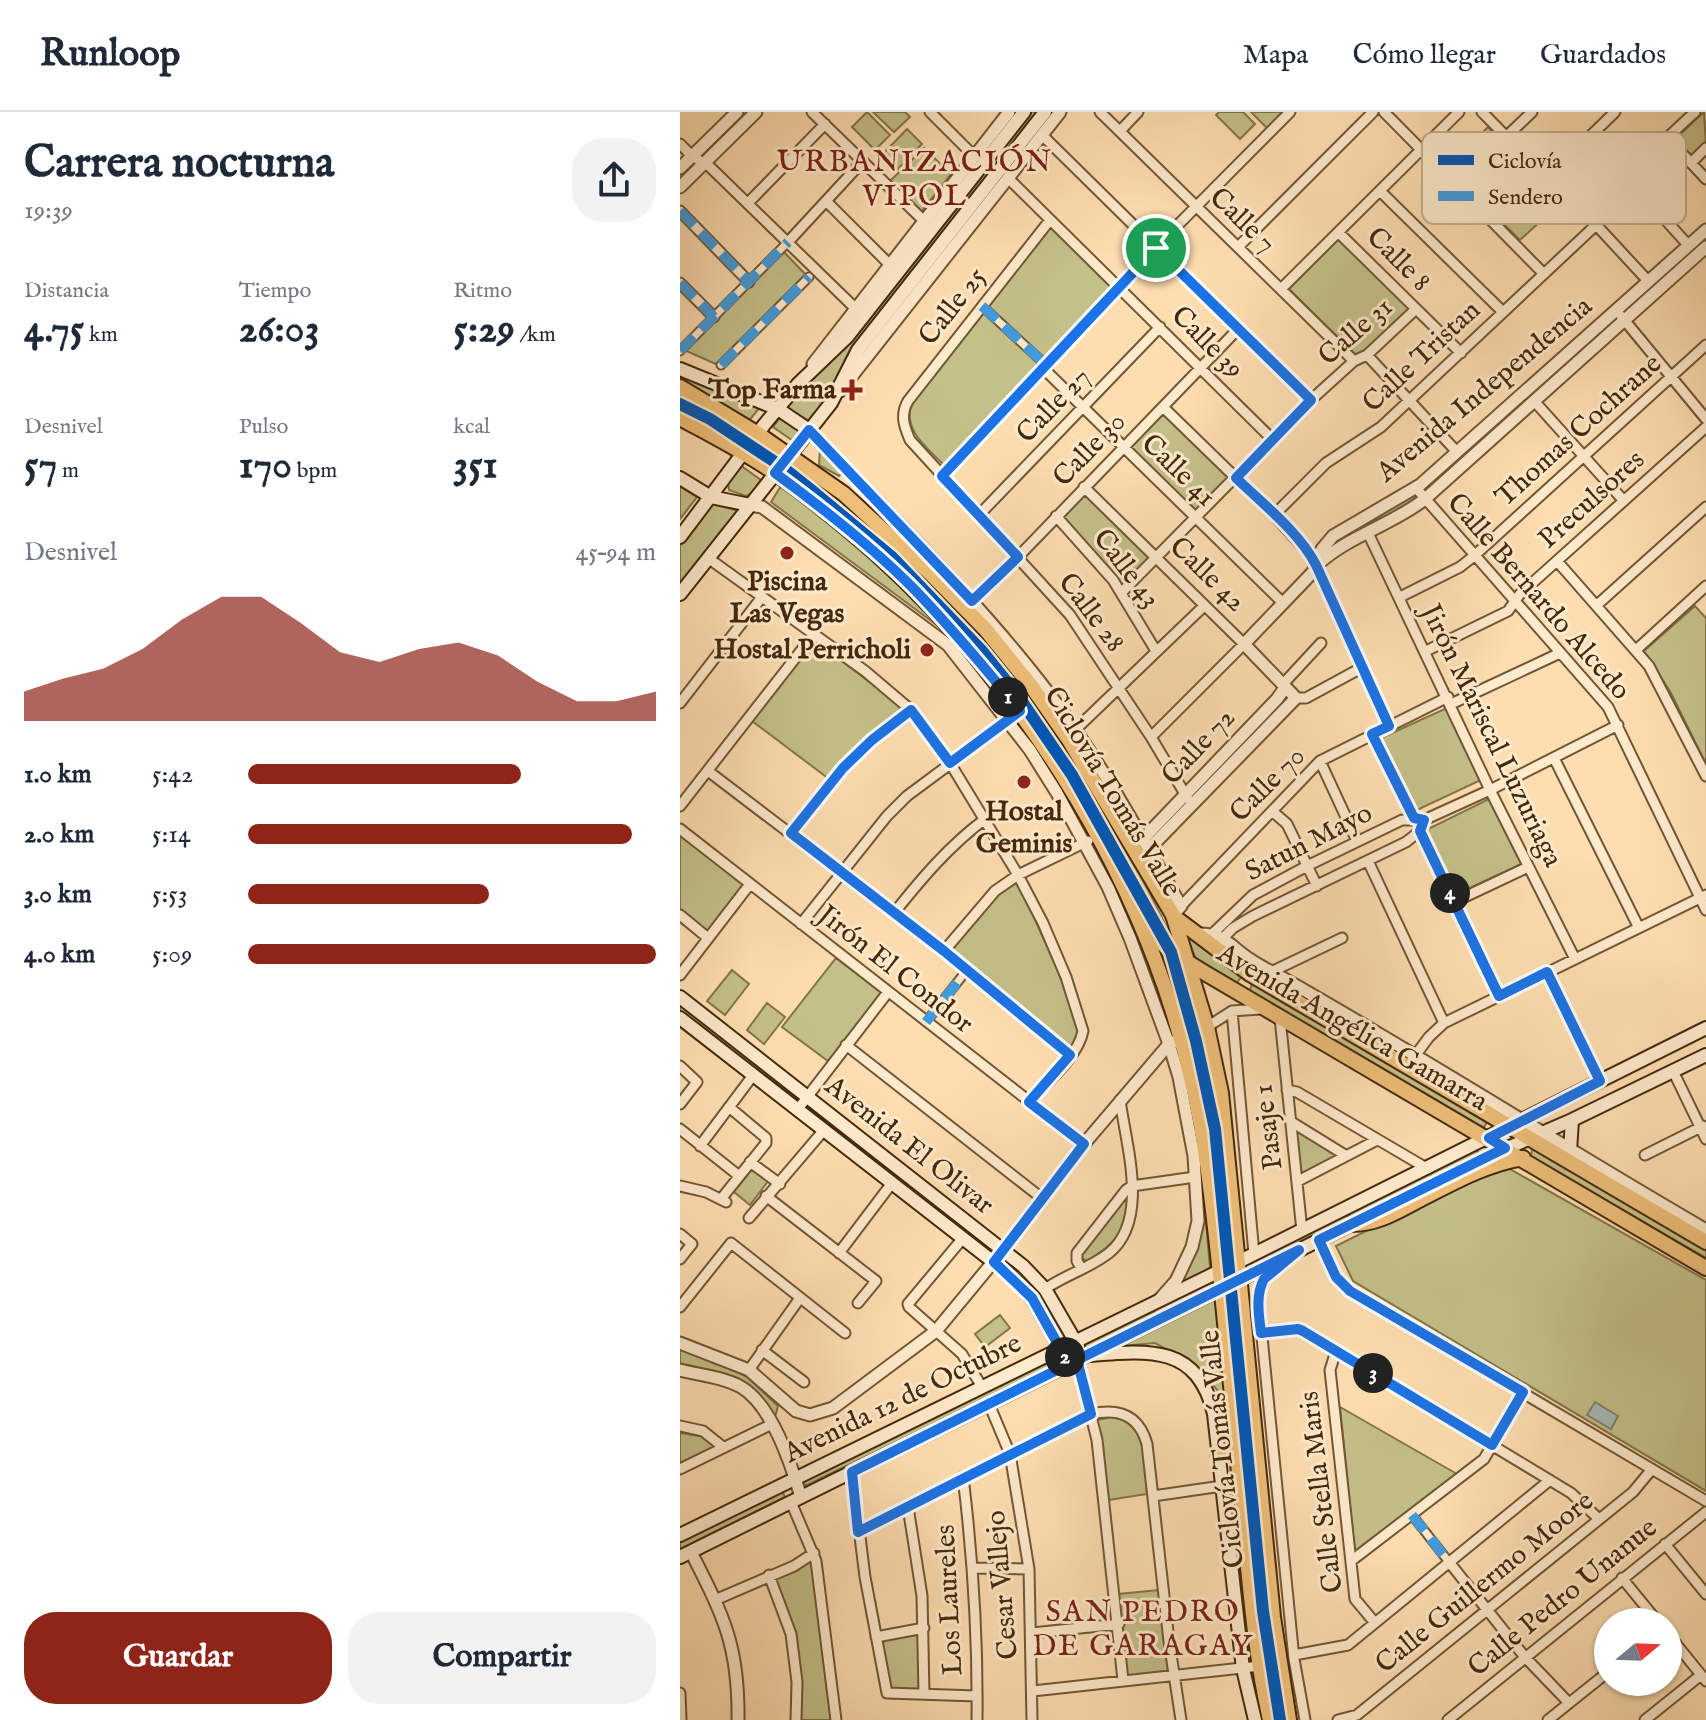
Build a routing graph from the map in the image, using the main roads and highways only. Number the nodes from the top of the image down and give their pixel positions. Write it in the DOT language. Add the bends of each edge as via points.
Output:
graph roads {
  1 [pos="1024,112"];
  2 [pos="1045,112"];
  3 [pos="680,369"];
  4 [pos="680,387"];
  5 [pos="778,409"];
  6 [pos="680,418"];
  7 [pos="809,430"];
  8 [pos="758,434"];
  9 [pos="743,453"];
  10 [pos="789,456"];
  11 [pos="775,473"];
  12 [pos="680,478"];
  13 [pos="711,497"];
  14 [pos="750,505"];
  15 [pos="680,537"];
  16 [pos="680,594"];
  17 [pos="1177,911"];
  18 [pos="1142,924"];
  19 [pos="1187,961"];
  20 [pos="680,997"];
  21 [pos="682,1023"];
  22 [pos="1706,1028"];
  23 [pos="1706,1055"];
  24 [pos="1572,1120"];
  25 [pos="1508,1128"];
  26 [pos="1489,1138"];
  27 [pos="1528,1139"];
  28 [pos="1505,1148"];
  29 [pos="1570,1151"];
  30 [pos="1523,1158"];
  31 [pos="1352,1224"];
  32 [pos="1706,1242"];
  33 [pos="1236,1263"];
  34 [pos="1706,1268"];
  35 [pos="1218,1272"];
  36 [pos="1238,1280"];
  37 [pos="1220,1289"];
  38 [pos="1159,1300"];
  39 [pos="1166,1315"];
  40 [pos="1075,1341"];
  41 [pos="1061,1349"];
  42 [pos="1076,1360"];
  43 [pos="1256,1451"];
  44 [pos="1237,1452"];
  45 [pos="1218,1454"];
  46 [pos="680,1535"];
  47 [pos="686,1554"];
  48 [pos="1248,1564"];
  49 [pos="1232,1566"];
  50 [pos="1255,1720"];
  51 [pos="1270,1720"];
  52 [pos="1289,1720"];
  1 -- 5 [label="main road" via="847,337"];
  2 -- 7 [label="main road" via="858,350 831,403"];
  3 -- 5 [label="main road"];
  4 -- 8 [label="main road"];
  5 -- 7 [label="main road"];
  5 -- 8 [label="main road"];
  6 -- 9 [label="main road"];
  7 -- 10 [label="main road"];
  8 -- 9 [label="main road"];
  8 -- 10 [label="main road"];
  9 -- 11 [label="main road"];
  9 -- 13 [label="main road"];
  10 -- 11 [label="main road"];
  10 -- 17 [label="main road" via="887,531 986,630 1069,740"];
  11 -- 14 [label="main road"];
  11 -- 18 [label="main road" via="914,589 1020,711 1048,751 1091,839"];
  12 -- 13 [label="main road"];
  13 -- 14 [label="main road"];
  13 -- 15 [label="main road"];
  14 -- 16 [label="main road"];
  17 -- 19 [label="main road"];
  17 -- 25 [label="main road, Avenida Angélica Gamarra" via="1247,965 1412,1060"];
  18 -- 19 [label="main road, Avenida Angélica Gamarra"];
  18 -- 35 [label="main road" via="1201,1126"];
  19 -- 26 [label="main road, Avenida Angélica Gamarra"];
  19 -- 33 [label="main road" via="1207,1027 1226,1128"];
  20 -- 40 [label="main road, Avenida El Olivar" via="1023,1266 1045,1289"];
  21 -- 41 [label="main road, Avenida El Olivar" via="994,1262 1032,1298"];
  22 -- 25 [label="main road, Avenida 12 de Octubre"];
  23 -- 24 [label="main road, Avenida 12 de Octubre"];
  24 -- 27 [label="main road, Avenida 12 de Octubre"];
  24 -- 29 [label="main road"];
  25 -- 26 [label="main road, Avenida 12 de Octubre"];
  25 -- 27 [label="main road, Avenida Angélica Gamarra"];
  26 -- 28 [label="main road, Avenida Angélica Gamarra"];
  26 -- 33 [label="main road, Avenida 12 de Octubre"];
  27 -- 28 [label="main road, Avenida 12 de Octubre"];
  27 -- 32 [label="main road, Avenida Angélica Gamarra"];
  28 -- 30 [label="main road, Avenida Angélica Gamarra"];
  28 -- 31 [label="main road, Avenida 12 de Octubre"];
  30 -- 31 [label="main road" via="1470,1175 1374,1222"];
  30 -- 34 [label="main road, Avenida Angélica Gamarra"];
  31 -- 36 [label="main road, Avenida 12 de Octubre"];
  33 -- 35 [label="main road, Avenida 12 de Octubre"];
  33 -- 36 [label="main road"];
  35 -- 37 [label="main road"];
  35 -- 38 [label="main road, Avenida 12 de Octubre"];
  36 -- 37 [label="main road, Avenida 12 de Octubre"];
  36 -- 43 [label="main road"];
  37 -- 39 [label="main road, Avenida 12 de Octubre"];
  37 -- 44 [label="main road"];
  38 -- 39 [label="main road"];
  38 -- 40 [label="main road, Avenida 12 de Octubre"];
  39 -- 42 [label="main road, Avenida 12 de Octubre"];
  40 -- 41 [label="main road, Avenida 12 de Octubre"];
  40 -- 42 [label="main road, Avenida El Olivar"];
  41 -- 42 [label="main road, Avenida El Olivar"];
  41 -- 46 [label="main road, Avenida 12 de Octubre"];
  42 -- 45 [label="main road" via="1149,1351 1188,1368 1211,1401"];
  42 -- 47 [label="main road, Avenida 12 de Octubre"];
  43 -- 44 [label="main road"];
  43 -- 52 [label="main road"];
  44 -- 45 [label="main road"];
  44 -- 48 [label="main road"];
  45 -- 49 [label="main road"];
  48 -- 49 [label="main road"];
  48 -- 51 [label="main road"];
  49 -- 50 [label="main road" via="1243,1669"];
}
